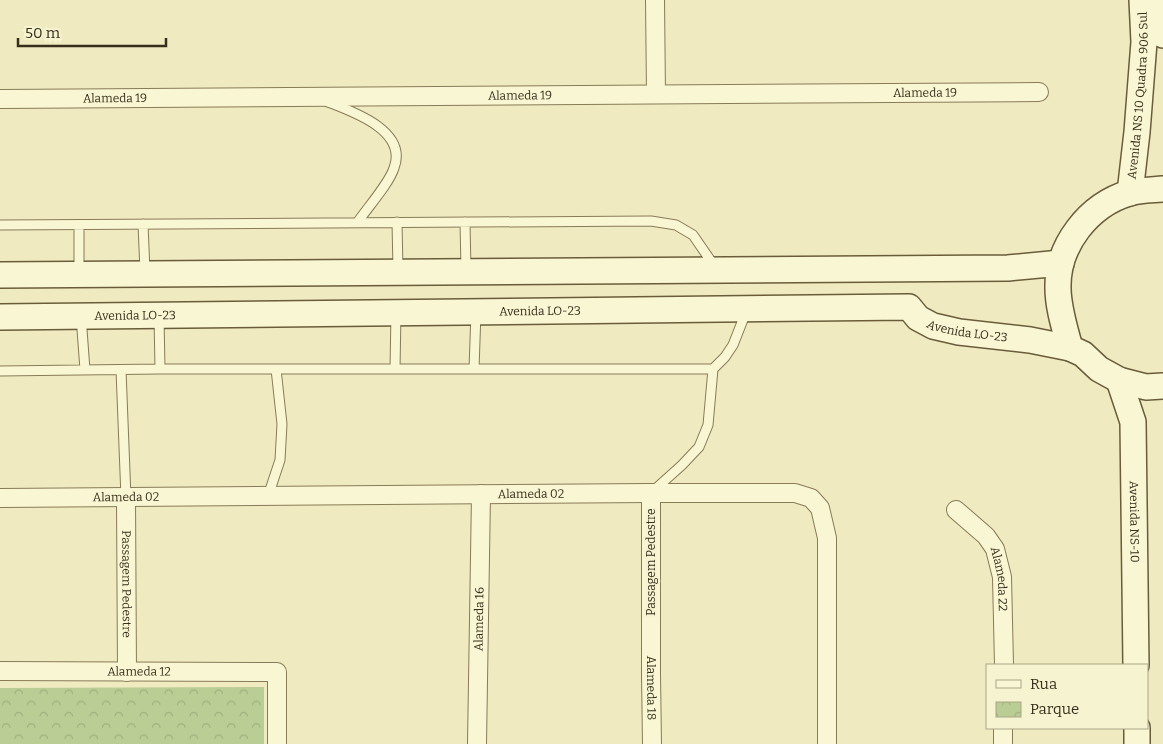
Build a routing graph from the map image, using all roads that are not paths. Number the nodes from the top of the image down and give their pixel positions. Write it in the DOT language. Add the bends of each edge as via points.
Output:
graph roads {
  1 [pos="655,0"];
  2 [pos="1142,0"];
  3 [pos="1162,0"];
  4 [pos="1163,35"];
  5 [pos="1039,92"];
  6 [pos="656,94"];
  7 [pos="316,96"];
  8 [pos="0,99"];
  9 [pos="1163,189"];
  10 [pos="1130,193"];
  11 [pos="397,222"];
  12 [pos="465,222"];
  13 [pos="357,223"];
  14 [pos="144,224"];
  15 [pos="0,225"];
  16 [pos="79,225"];
  17 [pos="1061,263"];
  18 [pos="717,270"];
  19 [pos="398,272"];
  20 [pos="466,272"];
  21 [pos="79,274"];
  22 [pos="145,274"];
  23 [pos="0,275"];
  24 [pos="747,309"];
  25 [pos="476,312"];
  26 [pos="396,313"];
  27 [pos="81,316"];
  28 [pos="159,316"];
  29 [pos="0,317"];
  30 [pos="1070,348"];
  31 [pos="395,369"];
  32 [pos="474,369"];
  33 [pos="713,369"];
  34 [pos="85,370"];
  35 [pos="121,370"];
  36 [pos="160,370"];
  37 [pos="276,370"];
  38 [pos="0,372"];
  39 [pos="1119,380"];
  40 [pos="1163,386"];
  41 [pos="651,493"];
  42 [pos="481,494"];
  43 [pos="268,496"];
  44 [pos="0,498"];
  45 [pos="126,498"];
  46 [pos="956,510"];
  47 [pos="651,632"];
  48 [pos="1004,664"];
  49 [pos="1136,664"];
  50 [pos="0,671"];
  51 [pos="127,672"];
  52 [pos="1004,729"];
  53 [pos="1137,729"];
  54 [pos="277,744"];
  55 [pos="477,744"];
  56 [pos="652,744"];
  57 [pos="827,744"];
  58 [pos="1003,744"];
  59 [pos="1137,744"];
  1 -- 6 [label="street"];
  2 -- 10 [label="street, Avenida NS 10 Quadra 906 Sul" via="1144,42"];
  3 -- 4 [label="street"];
  5 -- 6 [label="street, Alameda 19"];
  6 -- 7 [label="street, Alameda 19"];
  7 -- 8 [label="street, Alameda 19"];
  7 -- 13 [label="lane" via="360,115 377,125 393,141 397,157 394,170"];
  9 -- 10 [label="street"];
  10 -- 17 [label="street" via="1106,203 1086,219 1071,239"];
  11 -- 12 [label="lane"];
  11 -- 13 [label="lane"];
  11 -- 19 [label="lane"];
  12 -- 18 [label="lane" via="651,221 676,225 694,235"];
  12 -- 20 [label="lane"];
  13 -- 14 [label="lane"];
  14 -- 16 [label="lane"];
  14 -- 22 [label="lane"];
  15 -- 16 [label="lane"];
  16 -- 21 [label="lane"];
  17 -- 18 [label="street" via="1008,268"];
  17 -- 30 [label="street" via="1058,288"];
  18 -- 20 [label="street"];
  19 -- 20 [label="street"];
  19 -- 22 [label="street"];
  21 -- 22 [label="street"];
  21 -- 23 [label="street"];
  24 -- 25 [label="street, Avenida LO-23"];
  24 -- 30 [label="street, Avenida LO-23" via="909,307 918,318 933,326"];
  24 -- 33 [label="lane" via="733,345"];
  25 -- 26 [label="street, Avenida LO-23"];
  25 -- 32 [label="lane"];
  26 -- 28 [label="street, Avenida LO-23"];
  26 -- 31 [label="lane"];
  27 -- 28 [label="street, Avenida LO-23"];
  27 -- 29 [label="street, Avenida LO-23"];
  27 -- 34 [label="lane"];
  28 -- 36 [label="lane"];
  30 -- 39 [label="street"];
  31 -- 32 [label="lane"];
  31 -- 37 [label="lane"];
  32 -- 33 [label="lane"];
  33 -- 41 [label="lane" via="708,425 699,447"];
  34 -- 35 [label="lane"];
  34 -- 38 [label="lane"];
  35 -- 36 [label="lane"];
  35 -- 45 [label="lane"];
  36 -- 37 [label="lane"];
  37 -- 43 [label="lane" via="282,424 280,460"];
  39 -- 40 [label="street" via="1146,387"];
  39 -- 49 [label="street, Avenida NS-10" via="1133,422"];
  41 -- 42 [label="street, Alameda 02"];
  41 -- 47 [label="street, Passagem Pedestre"];
  41 -- 57 [label="street, Alameda 02" via="795,493 811,498 820,508 826,538"];
  42 -- 43 [label="street, Alameda 02"];
  42 -- 55 [label="street, Alameda 16"];
  43 -- 45 [label="street, Alameda 02"];
  44 -- 45 [label="street, Alameda 02"];
  45 -- 51 [label="street, Passagem Pedestre"];
  46 -- 48 [label="street, Alameda 22" via="986,536 995,549 1002,577"];
  47 -- 56 [label="street, Alameda 18"];
  50 -- 51 [label="street, Alameda 12"];
  51 -- 54 [label="street, Alameda 12" via="276,672"];
  52 -- 58 [label="street"];
  53 -- 59 [label="street"];
}
